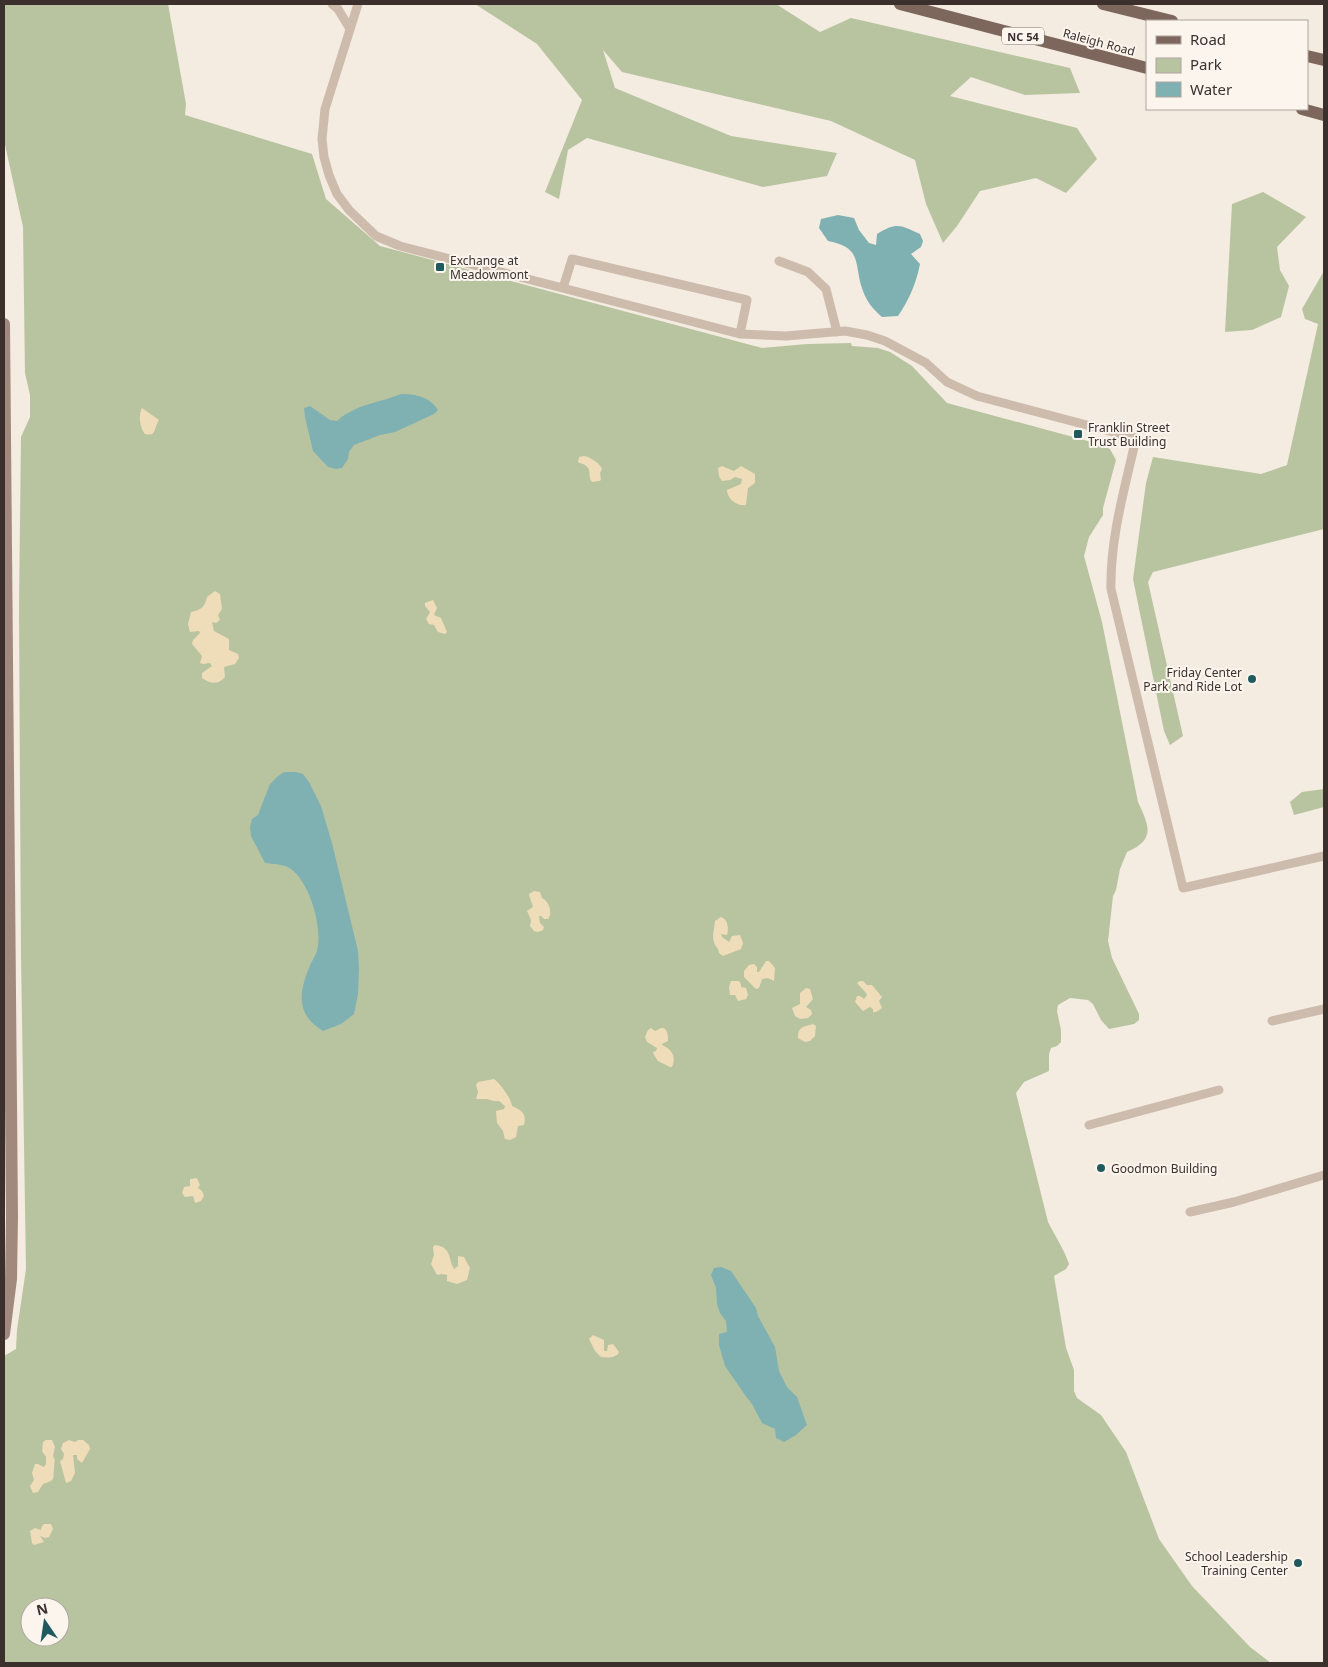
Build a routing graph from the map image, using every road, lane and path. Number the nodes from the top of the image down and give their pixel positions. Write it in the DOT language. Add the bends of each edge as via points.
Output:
graph roads {
  1 [pos="332,4"];
  2 [pos="358,4"];
  3 [pos="900,4"];
  4 [pos="1103,4"];
  5 [pos="1168,20"];
  6 [pos="350,30"];
  7 [pos="1308,56"];
  8 [pos="1324,60"];
  9 [pos="1146,68"];
  10 [pos="1306,110"];
  11 [pos="1324,115"];
  12 [pos="779,261"];
  13 [pos="563,288"];
  14 [pos="4,324"];
  15 [pos="837,332"];
  16 [pos="740,334"];
  17 [pos="5,552"];
  18 [pos="5,625"];
  19 [pos="6,748"];
  20 [pos="1324,856"];
  21 [pos="6,859"];
  22 [pos="6,911"];
  23 [pos="1324,1010"];
  24 [pos="1272,1021"];
  25 [pos="1219,1090"];
  26 [pos="1089,1125"];
  27 [pos="1324,1175"];
  28 [pos="1190,1212"];
  29 [pos="8,1264"];
  30 [pos="4,1334"];
  1 -- 6 [label="lane"];
  2 -- 6 [label="lane"];
  3 -- 9 [label="main road, Raleigh Road / NC 54"];
  4 -- 5 [label="main road"];
  6 -- 13 [label="lane" via="326,109 322,139 329,176 349,210 376,236 400,246"];
  7 -- 8 [label="main road"];
  10 -- 11 [label="main road"];
  12 -- 15 [label="lane" via="808,272 826,289"];
  13 -- 16 [label="lane"];
  13 -- 16 [label="lane" via="572,259 748,300"];
  14 -- 17 [label="street"];
  15 -- 16 [label="lane" via="786,336"];
  15 -- 20 [label="lane" via="868,335 885,341 926,363 947,382 977,396 1136,438 1114,533 1111,589 1182,888"];
  17 -- 18 [label="street"];
  18 -- 19 [label="street"];
  19 -- 21 [label="street"];
  21 -- 22 [label="street"];
  22 -- 29 [label="street"];
  23 -- 24 [label="lane"];
  25 -- 26 [label="lane"];
  27 -- 28 [label="lane"];
  29 -- 30 [label="street" via="11,1279"];
}
